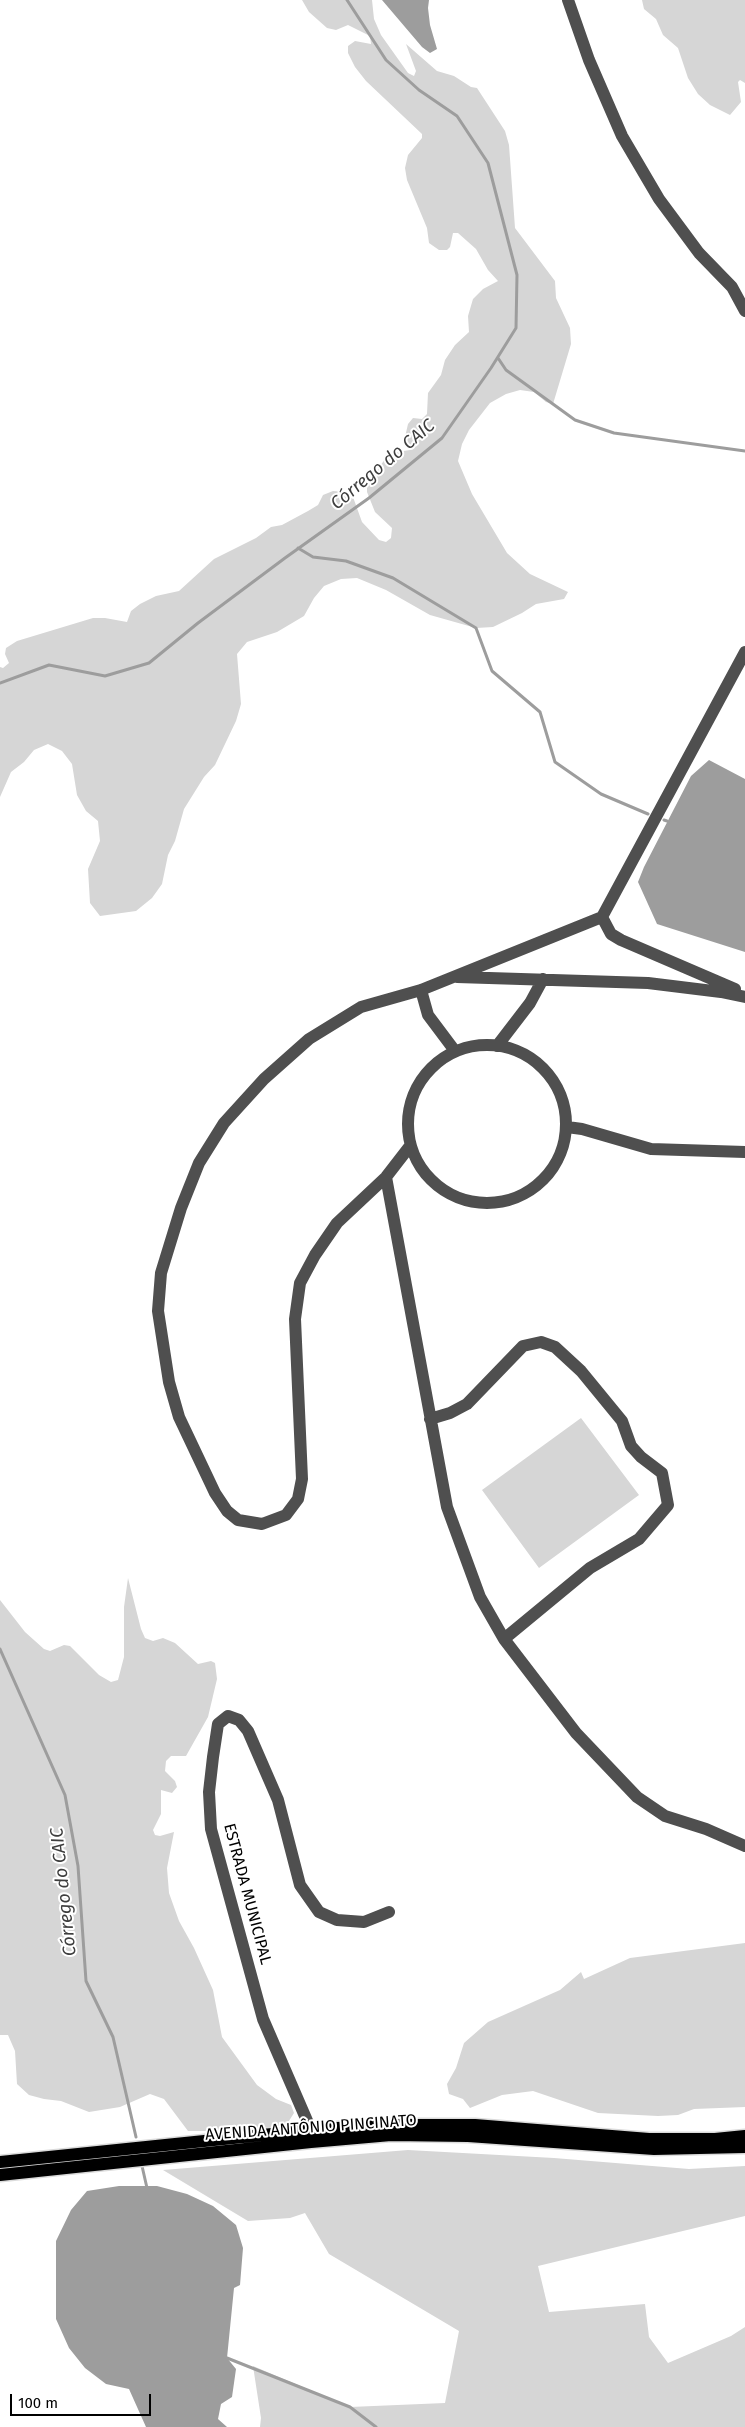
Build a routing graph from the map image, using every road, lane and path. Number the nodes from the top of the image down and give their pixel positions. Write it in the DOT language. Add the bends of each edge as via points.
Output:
graph roads {
  1 [pos="568,0"];
  2 [pos="744,308"];
  3 [pos="745,652"];
  4 [pos="602,917"];
  5 [pos="452,977"];
  6 [pos="544,979"];
  7 [pos="421,990"];
  8 [pos="745,993"];
  9 [pos="745,997"];
  10 [pos="497,1046"];
  11 [pos="455,1051"];
  12 [pos="566,1127"];
  13 [pos="410,1146"];
  14 [pos="745,1152"];
  15 [pos="386,1177"];
  16 [pos="430,1419"];
  17 [pos="504,1639"];
  18 [pos="745,1846"];
  19 [pos="390,1912"];
  20 [pos="310,2130"];
  21 [pos="745,2136"];
  22 [pos="745,2147"];
  23 [pos="0,2162"];
  24 [pos="0,2175"];
  1 -- 2 [label="street" via="589,60 622,136 659,199 699,253 732,287"];
  3 -- 4 [label="street"];
  4 -- 5 [label="street"];
  4 -- 8 [label="street" via="611,934 621,940"];
  5 -- 6 [label="street"];
  5 -- 7 [label="street"];
  6 -- 9 [label="street" via="648,983"];
  6 -- 10 [label="street"];
  7 -- 11 [label="street" via="428,1015"];
  7 -- 15 [label="street" via="361,1007 309,1039 264,1079 224,1123 199,1163 181,1208 161,1274 158,1311 169,1382 179,1417 204,1473 227,1510 238,1520 262,1524 286,1516 298,1499 302,1479 295,1319 300,1283 337,1223"];
  10 -- 11 [label="street"];
  10 -- 12 [label="street" via="520,1052 540,1064 564,1104"];
  11 -- 13 [label="street" via="420,1080 410,1101 407,1124"];
  12 -- 13 [label="street" via="562,1152 549,1173 531,1190 509,1200 484,1204 459,1199 438,1187 420,1169"];
  12 -- 14 [label="street" via="651,1149"];
  13 -- 15 [label="street"];
  15 -- 16 [label="street"];
  16 -- 17 [label="street" via="447,1507 480,1597"];
  16 -- 17 [label="street" via="466,1404 523,1346 541,1342 555,1346 582,1371 622,1421 631,1446 662,1473 668,1505 639,1539 590,1568"];
  17 -- 18 [label="street" via="576,1733 637,1796 664,1816"];
  19 -- 20 [label="street, ESTRADA MUNICIPAL" via="364,1922 337,1920 319,1912 300,1885 278,1800 248,1732 239,1720 228,1716 218,1724 209,1792 211,1829 262,2019"];
  20 -- 21 [label="main road, AVENIDA ANTÔNIO PINCINATO" via="441,2124 649,2138"];
  20 -- 23 [label="main road, AVENIDA ANTÔNIO PINCINATO"];
  22 -- 24 [label="main road, AVENIDA ANTÔNIO PINCINATO" via="654,2149 468,2136 391,2135"];
}
